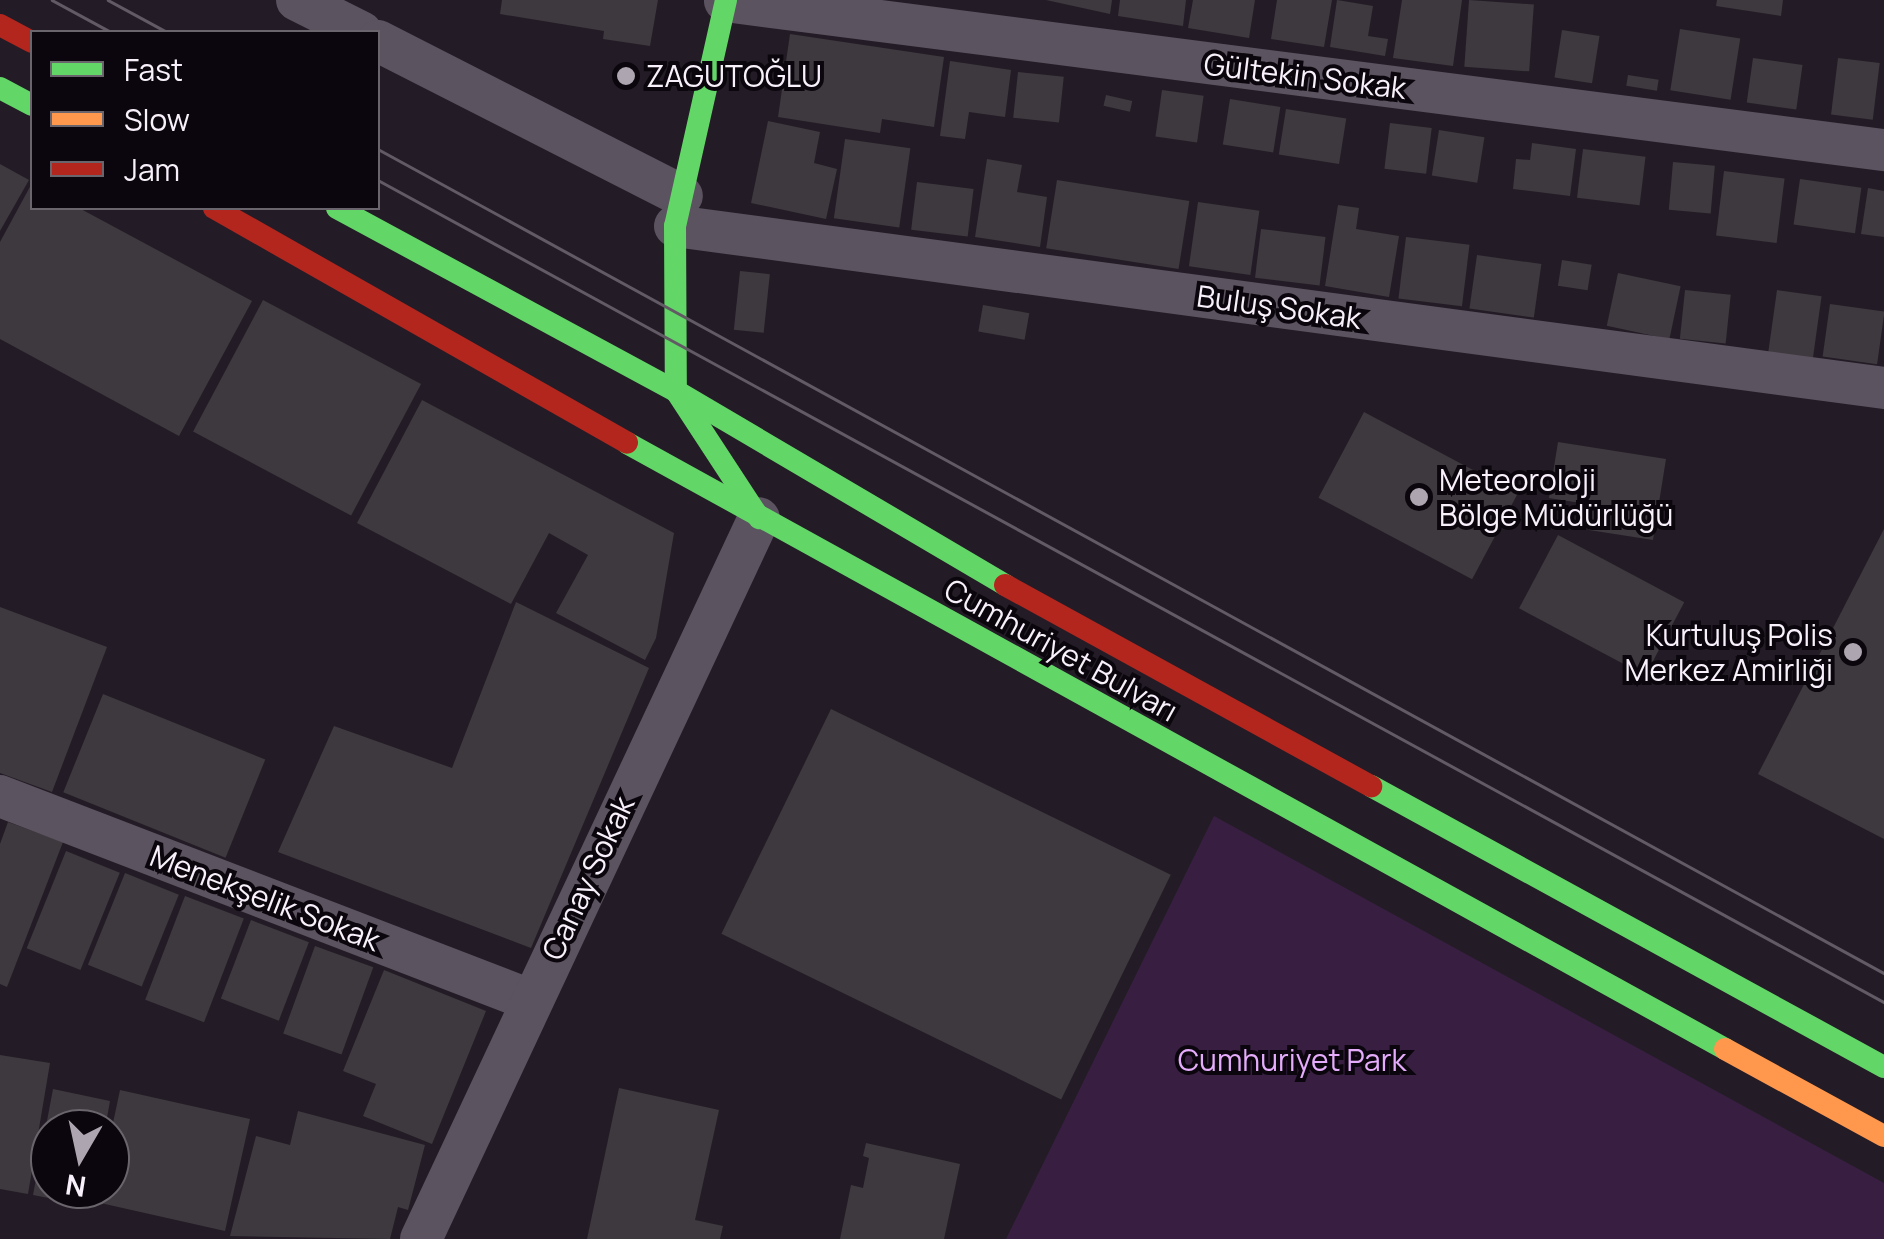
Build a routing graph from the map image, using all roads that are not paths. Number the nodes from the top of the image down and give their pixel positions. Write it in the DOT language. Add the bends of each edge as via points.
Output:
graph roads {
  1 [pos="297,0"];
  2 [pos="725,0"];
  3 [pos="0,25"];
  4 [pos="357,30"];
  5 [pos="30,41"];
  6 [pos="380,42"];
  7 [pos="0,88"];
  8 [pos="30,104"];
  9 [pos="1884,150"];
  10 [pos="218,210"];
  11 [pos="341,210"];
  12 [pos="679,211"];
  13 [pos="1884,388"];
  14 [pos="676,391"];
  15 [pos="759,518"];
  16 [pos="0,796"];
  17 [pos="530,1000"];
  18 [pos="1884,1067"];
  19 [pos="1884,1136"];
  20 [pos="421,1239"];
  1 -- 4 [label="street"];
  2 -- 9 [label="street, Gültekin Sokak"];
  2 -- 12 [label="main road"];
  3 -- 5 [label="main road"];
  6 -- 12 [label="street, Buluş Sokak"];
  7 -- 8 [label="main road"];
  10 -- 15 [label="main road, Cumhuriyet Bulvarı"];
  11 -- 14 [label="main road, Cumhuriyet Bulvarı"];
  12 -- 13 [label="street, Buluş Sokak"];
  12 -- 14 [label="main road"];
  14 -- 15 [label="main road"];
  14 -- 18 [label="main road, Cumhuriyet Bulvarı" via="1033,602"];
  15 -- 17 [label="street, Canay Sokak"];
  15 -- 19 [label="main road, Cumhuriyet Bulvarı"];
  16 -- 17 [label="street, Menekşelik Sokak"];
  17 -- 20 [label="street, Canay Sokak"];
}
